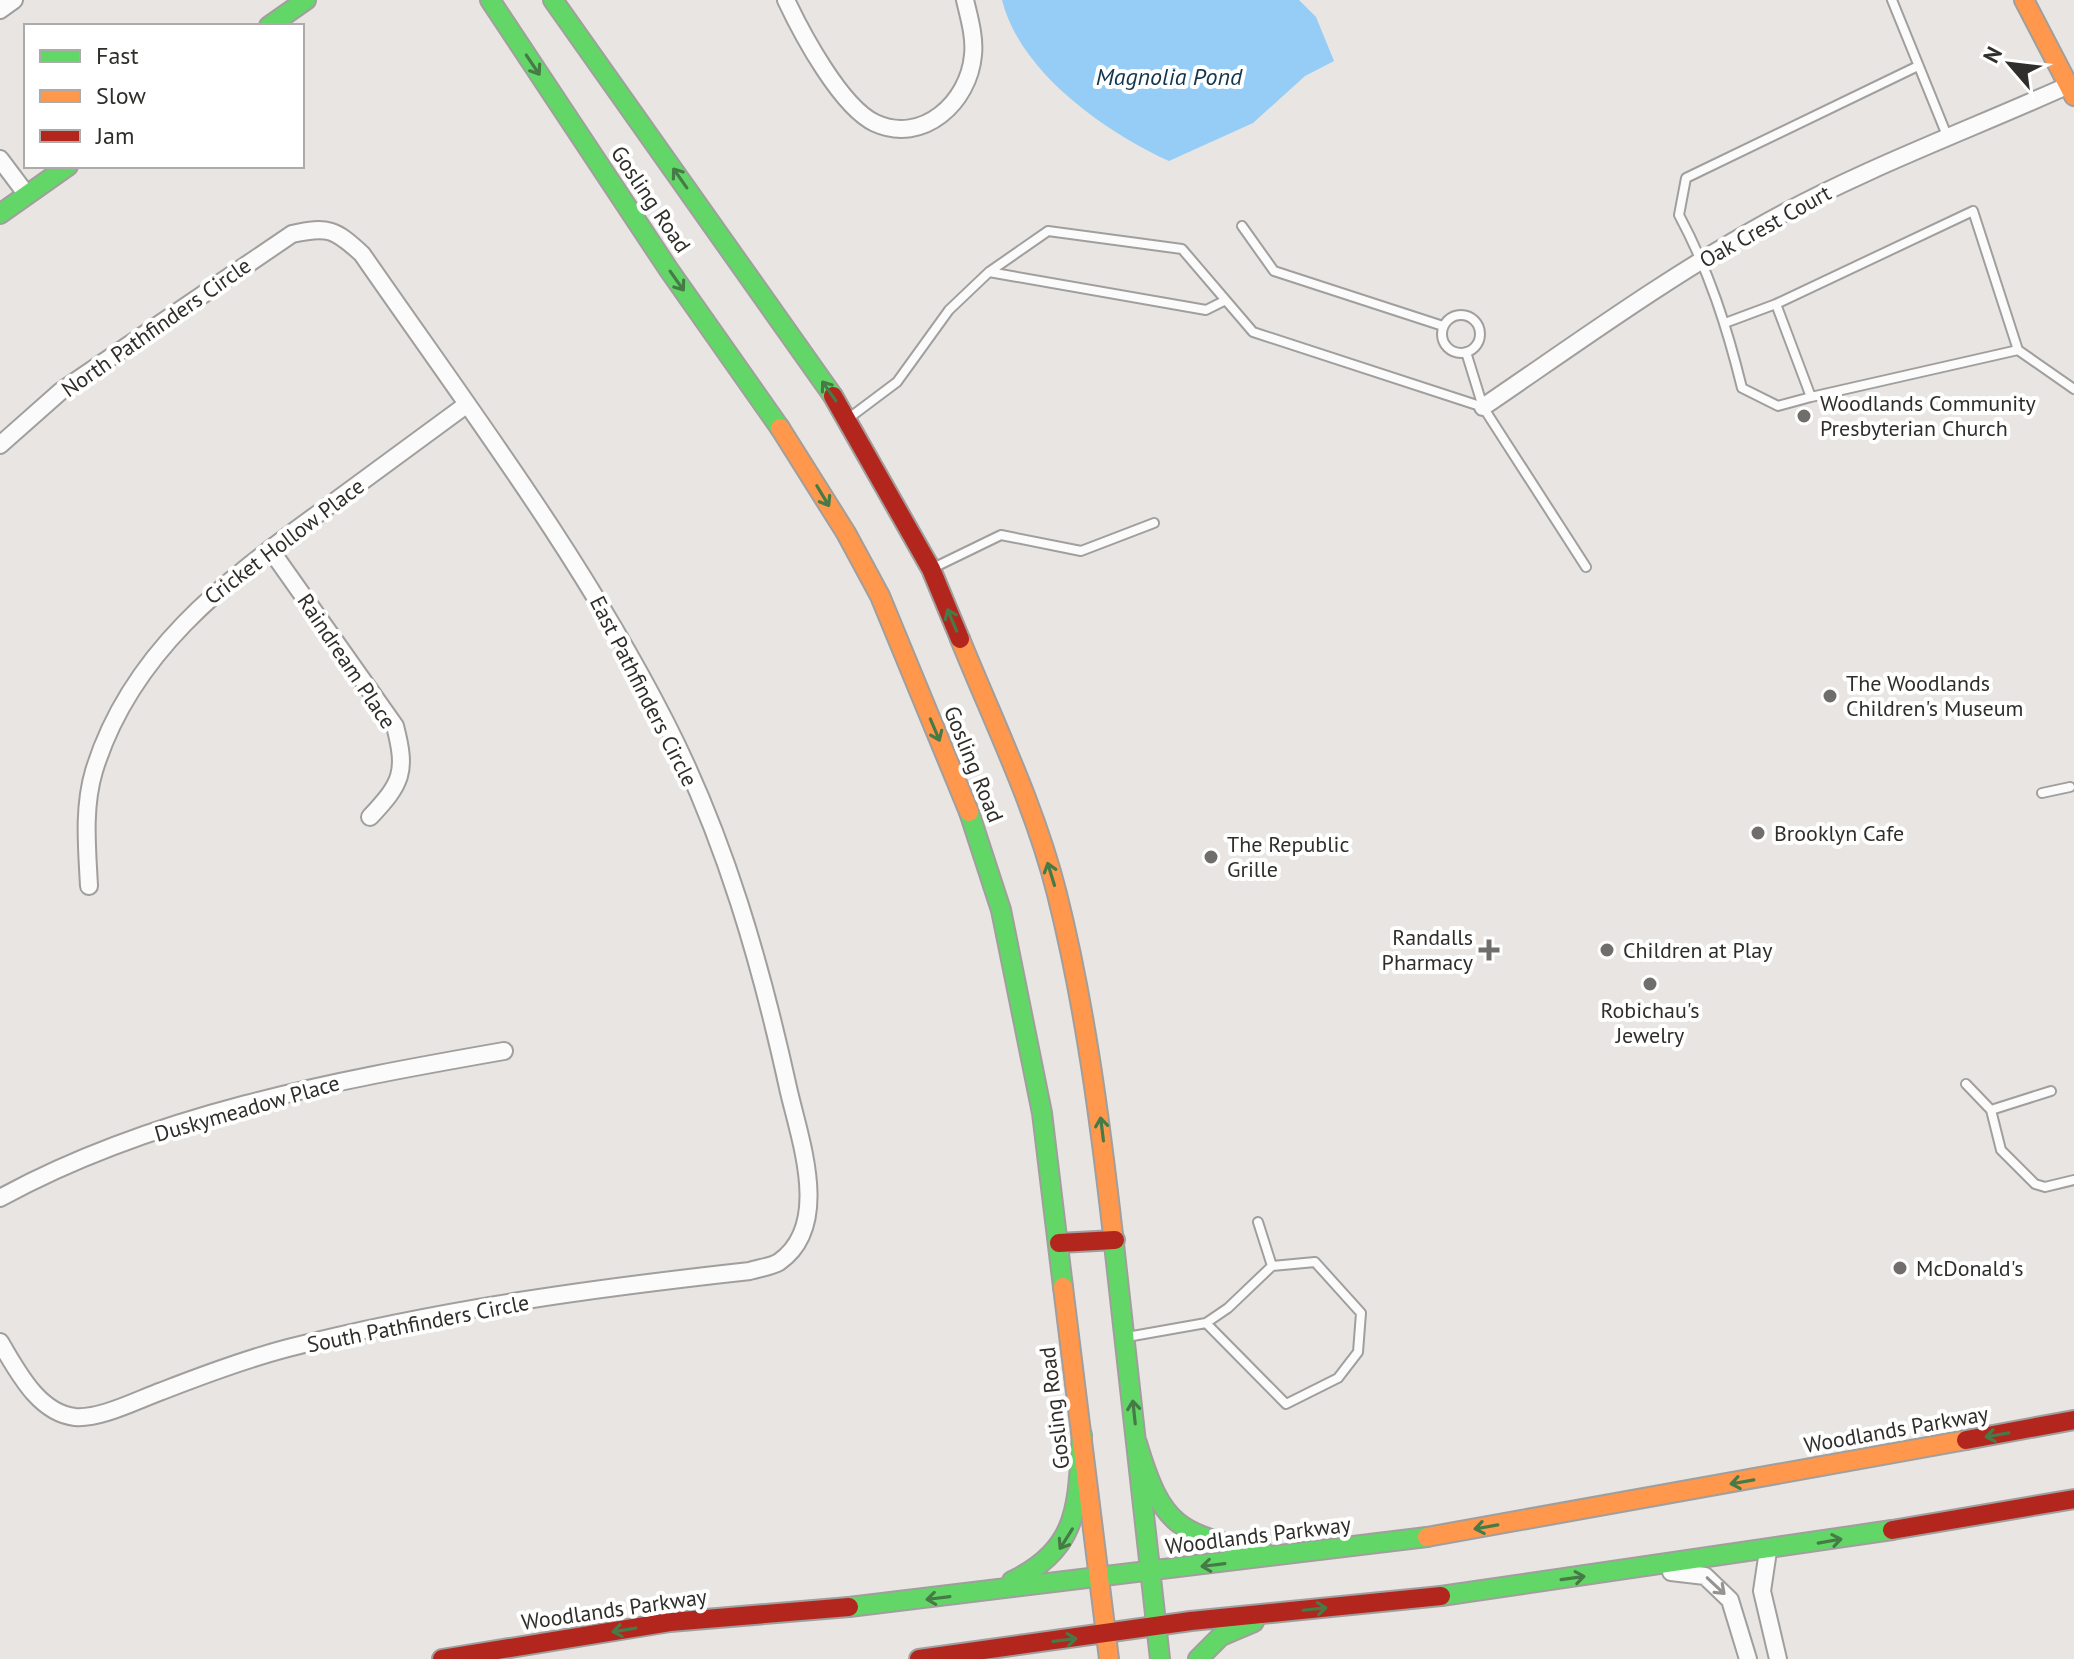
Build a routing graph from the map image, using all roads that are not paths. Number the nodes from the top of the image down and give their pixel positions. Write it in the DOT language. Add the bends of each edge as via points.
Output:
graph roads {
  1 [pos="14,0"];
  2 [pos="306,0"];
  3 [pos="490,0"];
  4 [pos="553,0"];
  5 [pos="786,0"];
  6 [pos="965,0"];
  7 [pos="1892,0"];
  8 [pos="2024,0"];
  9 [pos="0,10"];
  10 [pos="272,24"];
  11 [pos="1918,66"];
  12 [pos="2072,91"];
  13 [pos="1948,138"];
  14 [pos="0,159"];
  15 [pos="65,168"];
  16 [pos="27,195"];
  17 [pos="0,214"];
  18 [pos="1242,226"];
  19 [pos="322,227"];
  20 [pos="1703,259"];
  21 [pos="989,272"];
  22 [pos="1224,301"];
  23 [pos="1776,304"];
  24 [pos="1725,323"];
  25 [pos="1443,326"];
  26 [pos="2018,350"];
  27 [pos="1466,352"];
  28 [pos="2074,389"];
  29 [pos="1811,397"];
  30 [pos="466,405"];
  31 [pos="1483,407"];
  32 [pos="849,418"];
  33 [pos="0,445"];
  34 [pos="1154,523"];
  35 [pos="270,549"];
  36 [pos="1586,567"];
  37 [pos="931,569"];
  38 [pos="2070,787"];
  39 [pos="2042,793"];
  40 [pos="370,817"];
  41 [pos="89,886"];
  42 [pos="504,1051"];
  43 [pos="1966,1084"];
  44 [pos="2051,1091"];
  45 [pos="1991,1110"];
  46 [pos="2074,1180"];
  47 [pos="0,1198"];
  48 [pos="1258,1222"];
  49 [pos="805,1231"];
  50 [pos="1115,1240"];
  51 [pos="1059,1243"];
  52 [pos="1272,1266"];
  53 [pos="1206,1323"];
  54 [pos="1126,1337"];
  55 [pos="0,1342"];
  56 [pos="2074,1420"];
  57 [pos="1082,1435"];
  58 [pos="1137,1443"];
  59 [pos="2074,1499"];
  60 [pos="1768,1551"];
  61 [pos="1290,1556"];
  62 [pos="1642,1568"];
  63 [pos="1152,1571"];
  64 [pos="1099,1578"];
  65 [pos="981,1592"];
  66 [pos="1280,1612"];
  67 [pos="1154,1629"];
  68 [pos="1104,1635"];
  69 [pos="971,1652"];
  70 [pos="442,1659"];
  71 [pos="919,1659"];
  72 [pos="1030,1659"];
  73 [pos="1109,1659"];
  74 [pos="1160,1659"];
  75 [pos="1198,1659"];
  76 [pos="1748,1659"];
  77 [pos="1778,1659"];
  1 -- 9 [label="street"];
  2 -- 10 [label="main road"];
  3 -- 51 [label="main road, Gosling Road, one-way" via="797,453 880,596 968,808 1001,910 1042,1113"];
  32 -- 4 [label="main road, Gosling Road, one-way"];
  5 -- 6 [label="street" via="847,99 874,123 904,130 933,121 955,104 973,56"];
  7 -- 11 [label="lane"];
  8 -- 12 [label="main road"];
  11 -- 13 [label="lane"];
  11 -- 20 [label="lane" via="1686,178 1679,215"];
  12 -- 13 [label="street, Oak Crest Court"];
  13 -- 20 [label="street, Oak Crest Court" via="1843,183"];
  14 -- 16 [label="street"];
  15 -- 16 [label="main road"];
  16 -- 17 [label="main road"];
  18 -- 25 [label="lane" via="1274,271"];
  19 -- 30 [label="street, East Pathfinders Circle" via="343,236 362,254"];
  19 -- 33 [label="street, North Pathfinders Circle" via="292,234 215,284 61,391"];
  20 -- 24 [label="lane"];
  20 -- 31 [label="street, Oak Crest Court"];
  21 -- 22 [label="lane" via="1206,310"];
  21 -- 22 [label="lane" via="1048,231 1182,249"];
  21 -- 32 [label="lane" via="949,310 897,382"];
  22 -- 31 [label="lane" via="1253,332"];
  23 -- 24 [label="lane"];
  23 -- 26 [label="lane" via="1973,211"];
  23 -- 29 [label="lane"];
  24 -- 29 [label="lane" via="1742,388 1778,406"];
  25 -- 27 [label="lane" via="1445,344 1454,352"];
  25 -- 27 [label="lane" via="1458,315 1476,321 1480,340"];
  26 -- 28 [label="lane"];
  26 -- 29 [label="lane"];
  27 -- 31 [label="lane"];
  30 -- 35 [label="street, Cricket Hollow Place"];
  30 -- 49 [label="street, East Pathfinders Circle" via="599,599 689,772 751,933 800,1146 808,1197"];
  31 -- 36 [label="lane"];
  32 -- 37 [label="main road, Gosling Road"];
  34 -- 37 [label="lane" via="1081,551 1001,535"];
  35 -- 40 [label="street, Raindream Place" via="395,726 403,756 396,790"];
  35 -- 41 [label="street, Cricket Hollow Place" via="231,577 170,636 118,715 88,800"];
  50 -- 37 [label="main road, Gosling Road, one-way" via="1098,1103 1057,894 1030,809"];
  38 -- 39 [label="lane"];
  42 -- 47 [label="street, Duskymeadow Place" via="351,1078 219,1113 41,1176"];
  43 -- 45 [label="lane"];
  44 -- 45 [label="lane"];
  45 -- 46 [label="lane" via="2001,1150 2035,1184 2045,1187"];
  48 -- 52 [label="lane"];
  49 -- 55 [label="street, South Pathfinders Circle" via="778,1262 750,1271 410,1320 285,1349 77,1417 55,1412 32,1391"];
  50 -- 51 [label="main road"];
  50 -- 54 [label="main road, Gosling Road"];
  51 -- 57 [label="main road, Gosling Road"];
  52 -- 53 [label="lane"];
  52 -- 53 [label="lane" via="1315,1262 1361,1313 1358,1352 1338,1378 1286,1404"];
  53 -- 54 [label="lane"];
  58 -- 54 [label="main road, Gosling Road, one-way"];
  56 -- 61 [label="main road, Woodlands Parkway, one-way" via="1401,1542"];
  57 -- 64 [label="main road, Gosling Road"];
  57 -- 65 [label="main road, one-way" via="1073,1528 1062,1547 1048,1563"];
  58 -- 61 [label="main road" via="1150,1488 1163,1514 1179,1528 1219,1543"];
  58 -- 63 [label="main road, Gosling Road"];
  60 -- 59 [label="main road, one-way"];
  60 -- 62 [label="main road"];
  60 -- 77 [label="street" via="1762,1591"];
  61 -- 63 [label="main road, Woodlands Parkway, one-way"];
  66 -- 62 [label="main road, one-way" via="1429,1598"];
  62 -- 76 [label="street, one-way" via="1705,1576 1730,1600"];
  63 -- 64 [label="main road, Woodlands Parkway"];
  63 -- 67 [label="main road, Gosling Road"];
  64 -- 65 [label="main road, Woodlands Parkway"];
  64 -- 68 [label="main road, Gosling Road"];
  65 -- 70 [label="main road, Woodlands Parkway, one-way" via="670,1622"];
  66 -- 67 [label="main road"];
  66 -- 75 [label="main road" via="1221,1636"];
  67 -- 68 [label="main road"];
  67 -- 74 [label="main road, Gosling Road"];
  69 -- 68 [label="main road, one-way"];
  68 -- 73 [label="main road, Gosling Road"];
  69 -- 71 [label="main road"];
  69 -- 72 [label="main road"];
}
